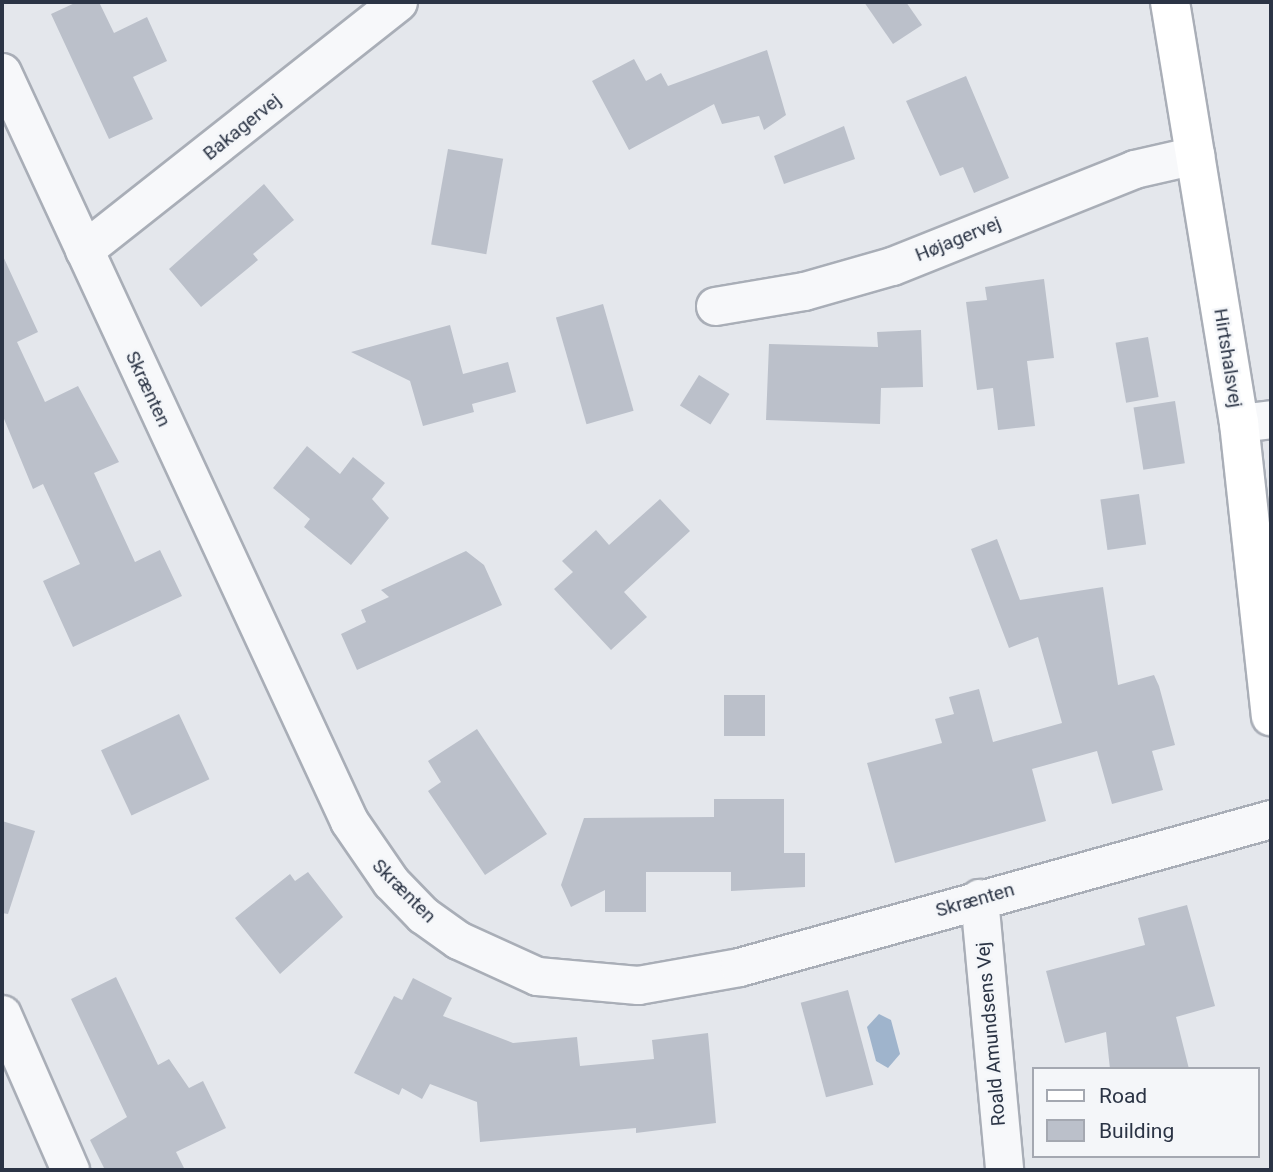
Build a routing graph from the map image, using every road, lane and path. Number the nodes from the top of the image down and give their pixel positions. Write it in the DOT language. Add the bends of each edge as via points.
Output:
graph roads {
  1 [pos="398,2"];
  2 [pos="1170,2"];
  3 [pos="2,72"];
  4 [pos="1195,155"];
  5 [pos="84,250"];
  6 [pos="715,306"];
  7 [pos="1255,421"];
  8 [pos="1271,716"];
  9 [pos="1271,819"];
  10 [pos="979,898"];
  11 [pos="2,1014"];
  12 [pos="69,1170"];
  13 [pos="1004,1170"];
  1 -- 5 [label="street, Bakagervej"];
  2 -- 4 [label="street, Hirtshalsvej"];
  3 -- 5 [label="street, Skrænten"];
  4 -- 6 [label="street, Højagervej" via="1134,169 892,266 804,291"];
  4 -- 7 [label="street, Hirtshalsvej"];
  5 -- 10 [label="street, Skrænten" via="329,783 367,853 423,915 458,940 537,976 638,985 739,967"];
  7 -- 8 [label="street, Hirtshalsvej"];
  9 -- 10 [label="street, Skrænten"];
  10 -- 13 [label="street, Roald Amundsens Vej"];
  11 -- 12 [label="street"];
}
